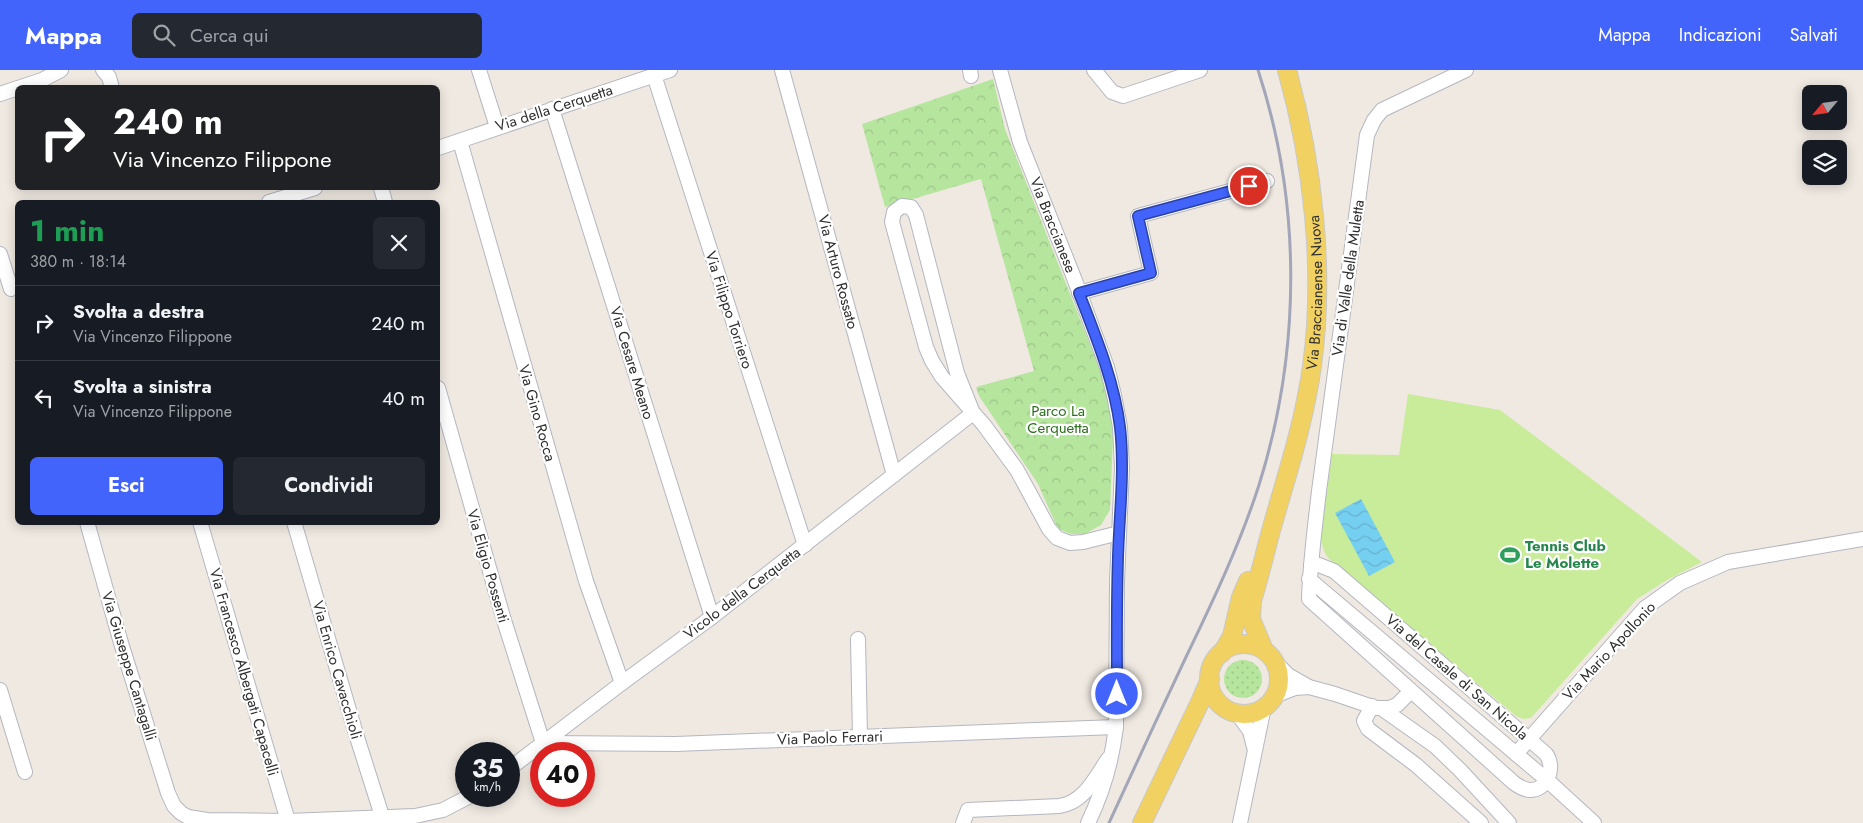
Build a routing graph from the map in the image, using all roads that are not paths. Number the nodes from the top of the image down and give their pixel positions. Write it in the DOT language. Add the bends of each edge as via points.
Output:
graph roads {
  1 [pos="61,70"];
  2 [pos="479,70"];
  3 [pos="670,70"];
  4 [pos="782,70"];
  5 [pos="1000,70"];
  6 [pos="1094,70"];
  7 [pos="1200,70"];
  8 [pos="1287,70"];
  9 [pos="1466,70"];
  10 [pos="654,75"];
  11 [pos="27,85"];
  12 [pos="15,89"];
  13 [pos="0,94"];
  14 [pos="552,109"];
  15 [pos="497,127"];
  16 [pos="460,141"];
  17 [pos="440,147"];
  18 [pos="1268,182"];
  19 [pos="309,190"];
  20 [pos="276,200"];
  21 [pos="0,254"];
  22 [pos="10,289"];
  23 [pos="1079,293"];
  24 [pos="440,395"];
  25 [pos="973,413"];
  26 [pos="894,475"];
  27 [pos="1276,513"];
  28 [pos="88,525"];
  29 [pos="201,525"];
  30 [pos="295,525"];
  31 [pos="1119,533"];
  32 [pos="1863,539"];
  33 [pos="1313,542"];
  34 [pos="805,545"];
  35 [pos="1311,564"];
  36 [pos="1334,572"];
  37 [pos="1309,579"];
  38 [pos="1346,582"];
  39 [pos="1333,599"];
  40 [pos="1322,612"];
  41 [pos="712,617"];
  42 [pos="858,639"];
  43 [pos="1222,652"];
  44 [pos="1269,655"];
  45 [pos="1210,679"];
  46 [pos="622,683"];
  47 [pos="1309,687"];
  48 [pos="0,690"];
  49 [pos="1411,691"];
  50 [pos="1269,702"];
  51 [pos="1376,707"];
  52 [pos="1232,711"];
  53 [pos="1116,728"];
  54 [pos="1188,728"];
  55 [pos="860,736"];
  56 [pos="1529,740"];
  57 [pos="543,742"];
  58 [pos="544,742"];
  59 [pos="595,743"];
  60 [pos="1114,750"];
  61 [pos="1255,752"];
  62 [pos="530,753"];
  63 [pos="1516,754"];
  64 [pos="520,761"];
  65 [pos="25,772"];
  66 [pos="1547,780"];
  67 [pos="455,805"];
  68 [pos="382,816"];
  69 [pos="288,820"];
  70 [pos="963,823"];
  71 [pos="1088,823"];
  72 [pos="1142,823"];
  73 [pos="1240,823"];
  74 [pos="1481,823"];
  75 [pos="1509,823"];
  76 [pos="1594,823"];
  1 -- 11 [label="street"];
  2 -- 15 [label="street"];
  3 -- 10 [label="street, Via della Cerquetta"];
  4 -- 26 [label="street, Via Arturo Rossato"];
  5 -- 23 [label="street, Via Braccianese" via="1020,142"];
  6 -- 7 [label="street" via="1112,92 1123,96"];
  8 -- 27 [label="main road, Via Braccianense Nuova" via="1301,122 1313,200 1316,300 1306,403"];
  9 -- 33 [label="street, Via di Valle della Muletta" via="1382,110 1367,135"];
  10 -- 14 [label="street, Via della Cerquetta"];
  10 -- 34 [label="street, Via Filippo Torriero"];
  12 -- 13 [label="street"];
  14 -- 15 [label="street, Via della Cerquetta"];
  14 -- 41 [label="street, Via Cesare Meano"];
  15 -- 16 [label="street, Via della Cerquetta"];
  16 -- 17 [label="street, Via della Cerquetta"];
  16 -- 46 [label="street, Via Gino Rocca" via="586,581"];
  18 -- 23 [label="street" via="1138,216 1151,273"];
  19 -- 20 [label="street"];
  21 -- 22 [label="street"];
  23 -- 31 [label="street, Via Braccianese" via="1114,395 1122,468"];
  24 -- 57 [label="street, Via Eligio Possenti"];
  25 -- 25 [label="street" via="957,373 916,215 911,207 902,206 894,212 892,222 926,347 942,376"];
  25 -- 26 [label="street, Vicolo della Cerquetta"];
  25 -- 31 [label="street" via="1016,470 1057,538 1075,543"];
  26 -- 34 [label="street, Vicolo della Cerquetta"];
  27 -- 43 [label="main road, Via Braccianense Nuova" via="1241,597 1232,636"];
  27 -- 44 [label="main road, Via Braccianense Nuova" via="1252,601 1251,619"];
  28 -- 69 [label="street, Via Giuseppe Cantagalli" via="121,643 168,793 176,808 188,817 207,820"];
  29 -- 69 [label="street, Via Francesco Albergati Capacelli"];
  30 -- 68 [label="street, Via Enrico Cavacchioli"];
  31 -- 53 [label="street, Via Braccianese"];
  32 -- 56 [label="street, Via Mario Apollonio" via="1728,562 1680,583 1645,608"];
  33 -- 35 [label="street, Via di Valle della Muletta"];
  33 -- 36 [label="street"];
  34 -- 41 [label="street, Vicolo della Cerquetta"];
  35 -- 36 [label="street, Via del Casale di San Nicola"];
  35 -- 37 [label="street, Via di Valle della Muletta"];
  36 -- 38 [label="street, Via del Casale di San Nicola"];
  37 -- 39 [label="street, Via del Casale di San Nicola"];
  37 -- 40 [label="street, Via di Valle della Muletta" via="1309,599"];
  38 -- 39 [label="street"];
  38 -- 56 [label="street, Via del Casale di San Nicola"];
  39 -- 40 [label="street"];
  39 -- 63 [label="street, Via del Casale di San Nicola"];
  40 -- 49 [label="street"];
  41 -- 46 [label="street, Vicolo della Cerquetta"];
  42 -- 55 [label="street"];
  43 -- 44 [label="main road" via="1235,645 1250,644"];
  43 -- 45 [label="main road" via="1213,664"];
  44 -- 47 [label="street" via="1288,675"];
  44 -- 50 [label="main road" via="1279,675 1278,690"];
  45 -- 52 [label="main road" via="1213,694"];
  45 -- 54 [label="main road"];
  46 -- 58 [label="street, Vicolo della Cerquetta"];
  47 -- 50 [label="street" via="1295,688"];
  47 -- 51 [label="street"];
  48 -- 65 [label="street"];
  49 -- 51 [label="street" via="1397,705"];
  49 -- 66 [label="street" via="1514,783 1533,790"];
  50 -- 52 [label="main road" via="1250,713"];
  50 -- 61 [label="street"];
  51 -- 74 [label="street" via="1364,721 1368,729 1416,765"];
  51 -- 75 [label="street" via="1435,746"];
  52 -- 54 [label="main road" via="1214,710"];
  52 -- 61 [label="street" via="1250,732"];
  53 -- 55 [label="street, Via Paolo Ferrari"];
  53 -- 60 [label="street, Via Braccianese"];
  54 -- 72 [label="main road"];
  55 -- 59 [label="street, Via Paolo Ferrari" via="676,744"];
  56 -- 63 [label="street, Via Mario Apollonio"];
  56 -- 66 [label="street, Via del Casale di San Nicola" via="1549,759 1551,768"];
  60 -- 70 [label="street" via="1087,790 1072,803 968,810"];
  60 -- 71 [label="street, Via Braccianese"];
  61 -- 73 [label="street"];
  62 -- 64 [label="street, Vicolo della Cerquetta"];
  63 -- 66 [label="street, Via del Casale di San Nicola"];
  66 -- 76 [label="street, Via del Casale di San Nicola"];
  67 -- 68 [label="street" via="415,816"];
  68 -- 69 [label="street"];
}
